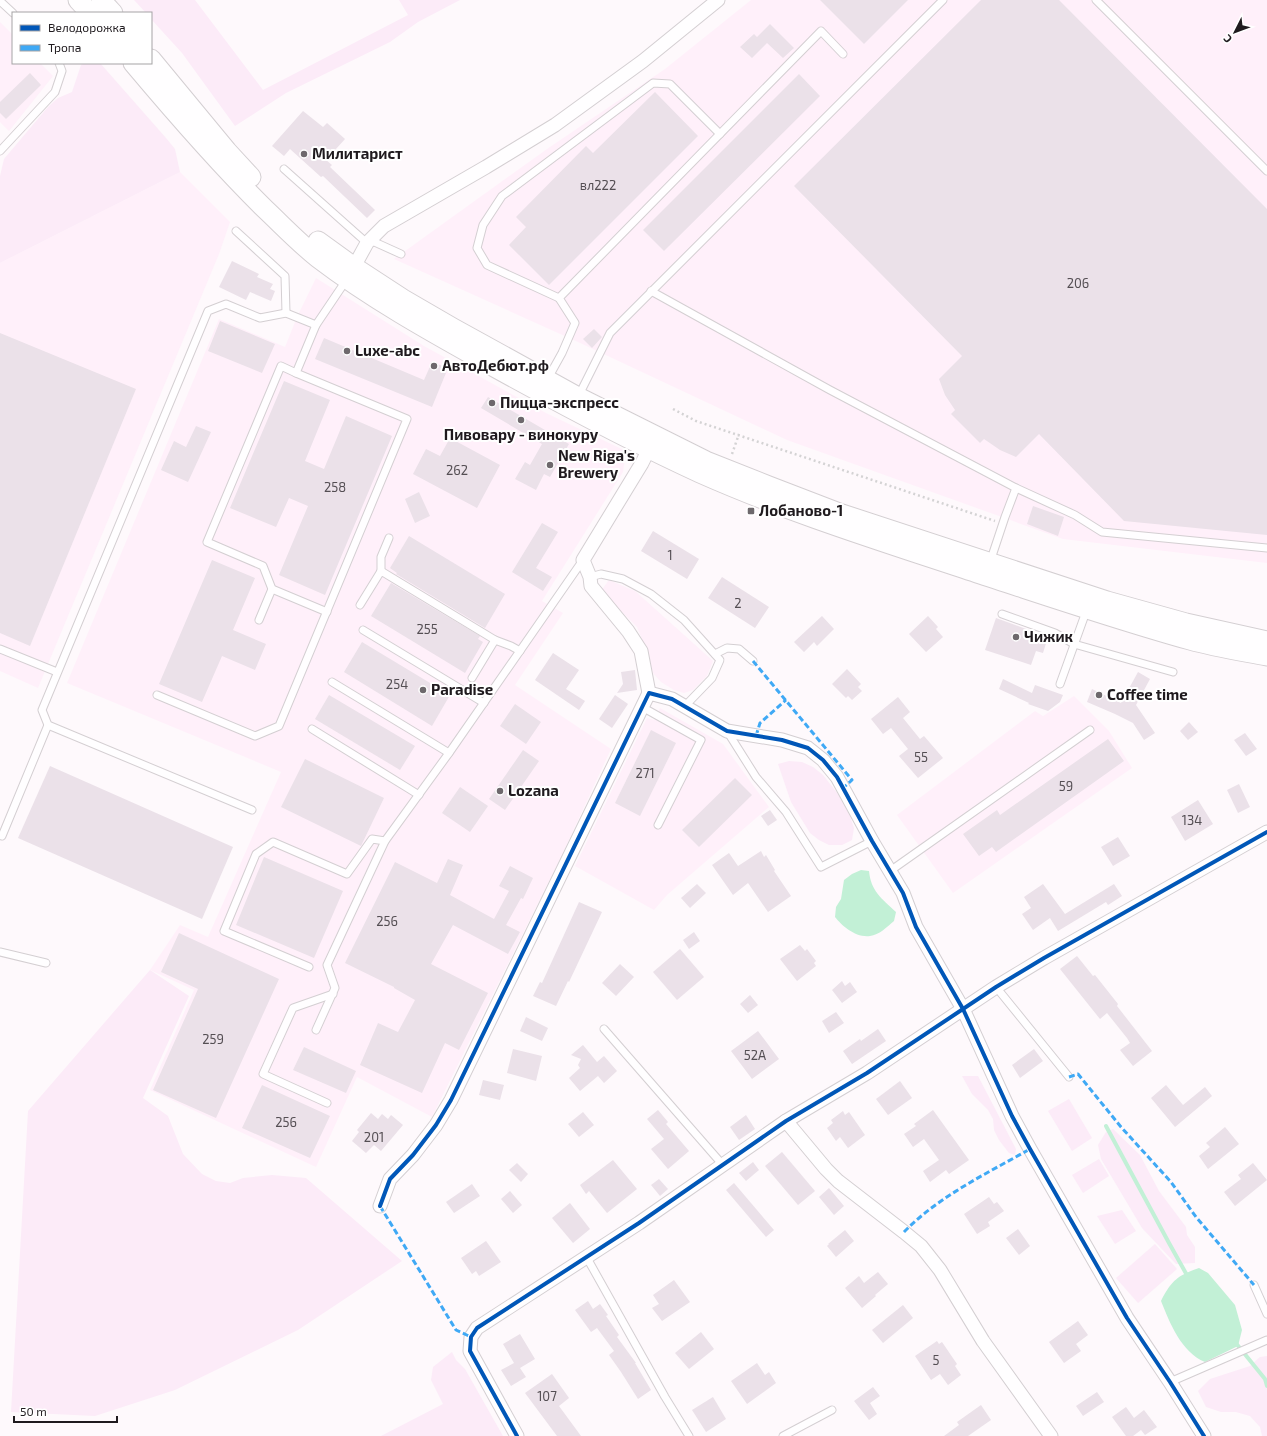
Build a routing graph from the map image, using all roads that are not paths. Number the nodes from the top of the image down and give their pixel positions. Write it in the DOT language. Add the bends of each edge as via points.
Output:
graph roads {
  1 [pos="78,0"];
  2 [pos="101,0"];
  3 [pos="718,0"];
  4 [pos="943,0"];
  5 [pos="1096,0"];
  6 [pos="0,1"];
  7 [pos="12,12"];
  8 [pos="89,12"];
  9 [pos="112,12"];
  10 [pos="844,54"];
  11 [pos="152,60"];
  12 [pos="60,64"];
  13 [pos="134,64"];
  14 [pos="720,134"];
  15 [pos="0,151"];
  16 [pos="284,170"];
  17 [pos="1267,171"];
  18 [pos="236,231"];
  19 [pos="369,241"];
  20 [pos="401,254"];
  21 [pos="351,273"];
  22 [pos="651,292"];
  23 [pos="559,298"];
  24 [pos="286,313"];
  25 [pos="316,325"];
  26 [pos="296,373"];
  27 [pos="547,380"];
  28 [pos="575,404"];
  29 [pos="652,443"];
  30 [pos="1016,488"];
  31 [pos="389,538"];
  32 [pos="1267,548"];
  33 [pos="583,560"];
  34 [pos="988,569"];
  35 [pos="380,571"];
  36 [pos="590,577"];
  37 [pos="272,589"];
  38 [pos="360,605"];
  39 [pos="1087,609"];
  40 [pos="327,612"];
  41 [pos="1002,614"];
  42 [pos="259,620"];
  43 [pos="363,630"];
  44 [pos="495,640"];
  45 [pos="1267,641"];
  46 [pos="1074,644"];
  47 [pos="0,649"];
  48 [pos="520,651"];
  49 [pos="715,654"];
  50 [pos="1267,656"];
  51 [pos="753,661"];
  52 [pos="57,672"];
  53 [pos="1173,672"];
  54 [pos="472,678"];
  55 [pos="332,682"];
  56 [pos="1060,684"];
  57 [pos="649,693"];
  58 [pos="156,695"];
  59 [pos="484,703"];
  60 [pos="685,706"];
  61 [pos="642,707"];
  62 [pos="48,725"];
  63 [pos="312,730"];
  64 [pos="1090,730"];
  65 [pos="727,731"];
  66 [pos="449,753"];
  67 [pos="419,794"];
  68 [pos="252,810"];
  69 [pos="658,825"];
  70 [pos="1267,832"];
  71 [pos="2,836"];
  72 [pos="872,840"];
  73 [pos="385,841"];
  74 [pos="890,871"];
  75 [pos="0,952"];
  76 [pos="46,963"];
  77 [pos="309,967"];
  78 [pos="996,987"];
  79 [pos="333,994"];
  80 [pos="963,1009"];
  81 [pos="604,1029"];
  82 [pos="316,1030"];
  83 [pos="1069,1077"];
  84 [pos="327,1103"];
  85 [pos="786,1121"];
  86 [pos="722,1164"];
  87 [pos="380,1206"];
  88 [pos="587,1258"];
  89 [pos="1254,1284"];
  90 [pos="1267,1314"];
  91 [pos="1267,1340"];
  92 [pos="1170,1382"];
  93 [pos="832,1410"];
  94 [pos="517,1436"];
  95 [pos="689,1436"];
  96 [pos="782,1436"];
  97 [pos="1050,1436"];
  98 [pos="1204,1436"];
  1 -- 8 [label="main road"];
  2 -- 9 [label="main road"];
  3 -- 19 [label="street" via="643,61 556,125 384,226"];
  4 -- 22 [label="lane"];
  5 -- 17 [label="lane"];
  6 -- 7 [label="lane"];
  10 -- 14 [label="lane" via="821,31"];
  11 -- 21 [label="main road" via="227,151 263,190"];
  12 -- 15 [label="lane" via="62,71 55,92"];
  13 -- 21 [label="main road" via="217,160 288,231 316,256"];
  14 -- 23 [label="lane"];
  14 -- 23 [label="lane" via="670,84 653,83 502,196 483,225 477,248 486,265"];
  16 -- 19 [label="lane"];
  18 -- 24 [label="lane" via="285,276"];
  19 -- 20 [label="lane"];
  19 -- 21 [label="street"];
  21 -- 25 [label="lane"];
  21 -- 27 [label="main road" via="403,299"];
  21 -- 28 [label="main road" via="396,311 439,336"];
  22 -- 28 [label="lane" via="610,333"];
  22 -- 30 [label="lane"];
  23 -- 27 [label="lane" via="575,323"];
  24 -- 25 [label="lane"];
  24 -- 52 [label="lane" via="260,318 226,304 208,311"];
  25 -- 26 [label="lane"];
  26 -- 37 [label="lane" via="281,366 207,542 263,566"];
  26 -- 40 [label="lane" via="407,419"];
  27 -- 28 [label="main road"];
  28 -- 29 [label="main road"];
  29 -- 33 [label="street"];
  29 -- 34 [label="main road" via="741,490 829,524"];
  30 -- 32 [label="lane" via="1075,515 1102,532"];
  30 -- 34 [label="lane"];
  31 -- 35 [label="lane" via="381,557"];
  33 -- 36 [label="street"];
  33 -- 48 [label="lane"];
  34 -- 39 [label="main road"];
  34 -- 45 [label="main road" via="1186,623"];
  35 -- 38 [label="lane"];
  35 -- 44 [label="lane"];
  36 -- 49 [label="lane" via="601,574 622,580 651,594 684,620"];
  36 -- 57 [label="street" via="591,586 641,651"];
  37 -- 40 [label="lane"];
  37 -- 42 [label="lane"];
  39 -- 46 [label="lane"];
  39 -- 50 [label="main road" via="1193,641"];
  40 -- 58 [label="lane" via="279,726 255,736"];
  41 -- 46 [label="lane" via="1055,633"];
  43 -- 59 [label="lane"];
  44 -- 48 [label="lane"];
  44 -- 54 [label="lane"];
  46 -- 53 [label="lane"];
  46 -- 56 [label="lane"];
  47 -- 52 [label="lane"];
  48 -- 59 [label="lane"];
  49 -- 51 [label="lane" via="727,648 739,649"];
  49 -- 60 [label="lane" via="720,660 712,678"];
  52 -- 62 [label="lane" via="42,710"];
  55 -- 66 [label="lane"];
  57 -- 60 [label="street" via="672,699"];
  57 -- 61 [label="street"];
  59 -- 66 [label="lane"];
  60 -- 65 [label="street"];
  61 -- 69 [label="lane" via="701,740"];
  61 -- 87 [label="street" via="451,1100 436,1125 390,1179"];
  62 -- 68 [label="lane"];
  62 -- 71 [label="lane"];
  63 -- 67 [label="lane"];
  64 -- 74 [label="lane"];
  65 -- 72 [label="street" via="782,740 808,748 823,760 837,777"];
  65 -- 72 [label="lane" via="756,777 786,812 821,867"];
  66 -- 67 [label="lane"];
  67 -- 73 [label="lane"];
  70 -- 78 [label="street"];
  72 -- 74 [label="street"];
  73 -- 77 [label="lane" via="372,840 347,874 273,842 256,854 224,931"];
  73 -- 79 [label="lane" via="327,965 335,988"];
  74 -- 80 [label="street" via="903,893 916,927"];
  75 -- 76 [label="lane"];
  78 -- 80 [label="street"];
  78 -- 83 [label="lane"];
  79 -- 82 [label="lane"];
  79 -- 84 [label="lane" via="293,1008 263,1074"];
  80 -- 85 [label="street" via="867,1073"];
  80 -- 92 [label="street" via="1030,1150 1127,1318"];
  81 -- 86 [label="lane"];
  85 -- 86 [label="street"];
  85 -- 97 [label="street" via="838,1181 921,1246 940,1270 983,1341"];
  86 -- 88 [label="street"];
  88 -- 94 [label="street" via="477,1328 471,1337 470,1351"];
  88 -- 95 [label="lane"];
  89 -- 90 [label="lane"];
  91 -- 92 [label="lane"];
  92 -- 98 [label="street"];
  93 -- 96 [label="lane"];
}
